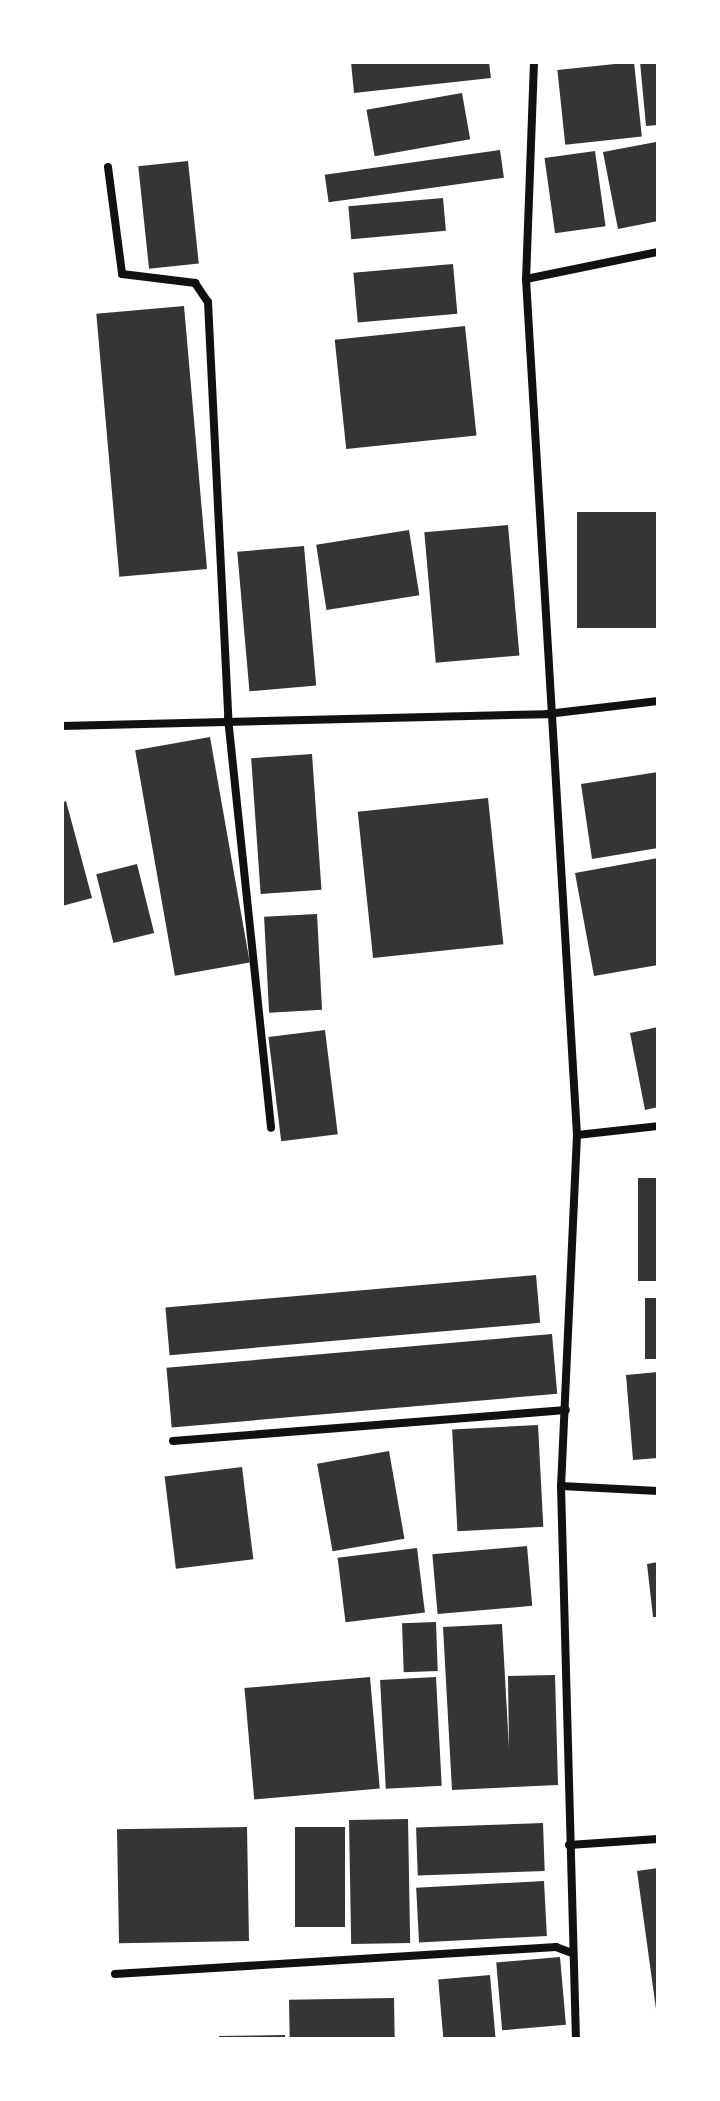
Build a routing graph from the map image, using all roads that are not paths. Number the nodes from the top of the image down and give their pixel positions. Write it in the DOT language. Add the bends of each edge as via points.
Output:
graph roads {
  1 [pos="534,62"];
  2 [pos="108,167"];
  3 [pos="658,252"];
  4 [pos="526,279"];
  5 [pos="658,701"];
  6 [pos="547,714"];
  7 [pos="228,718"];
  8 [pos="62,726"];
  9 [pos="658,1126"];
  10 [pos="271,1128"];
  11 [pos="577,1135"];
  12 [pos="566,1410"];
  13 [pos="173,1441"];
  14 [pos="561,1486"];
  15 [pos="658,1491"];
  16 [pos="658,1839"];
  17 [pos="569,1845"];
  18 [pos="572,1953"];
  19 [pos="115,1974"];
  20 [pos="576,2039"];
  1 -- 4 [label="street"];
  2 -- 7 [label="street" via="122,274 195,283 208,302"];
  3 -- 4 [label="street"];
  4 -- 6 [label="street"];
  5 -- 6 [label="street"];
  6 -- 7 [label="street"];
  6 -- 11 [label="street"];
  7 -- 8 [label="street"];
  7 -- 10 [label="street"];
  9 -- 11 [label="street"];
  11 -- 12 [label="street"];
  12 -- 13 [label="street"];
  12 -- 14 [label="street"];
  14 -- 15 [label="street"];
  14 -- 17 [label="street"];
  16 -- 17 [label="street"];
  17 -- 18 [label="street"];
  18 -- 19 [label="street" via="556,1947"];
  18 -- 20 [label="street"];
}
